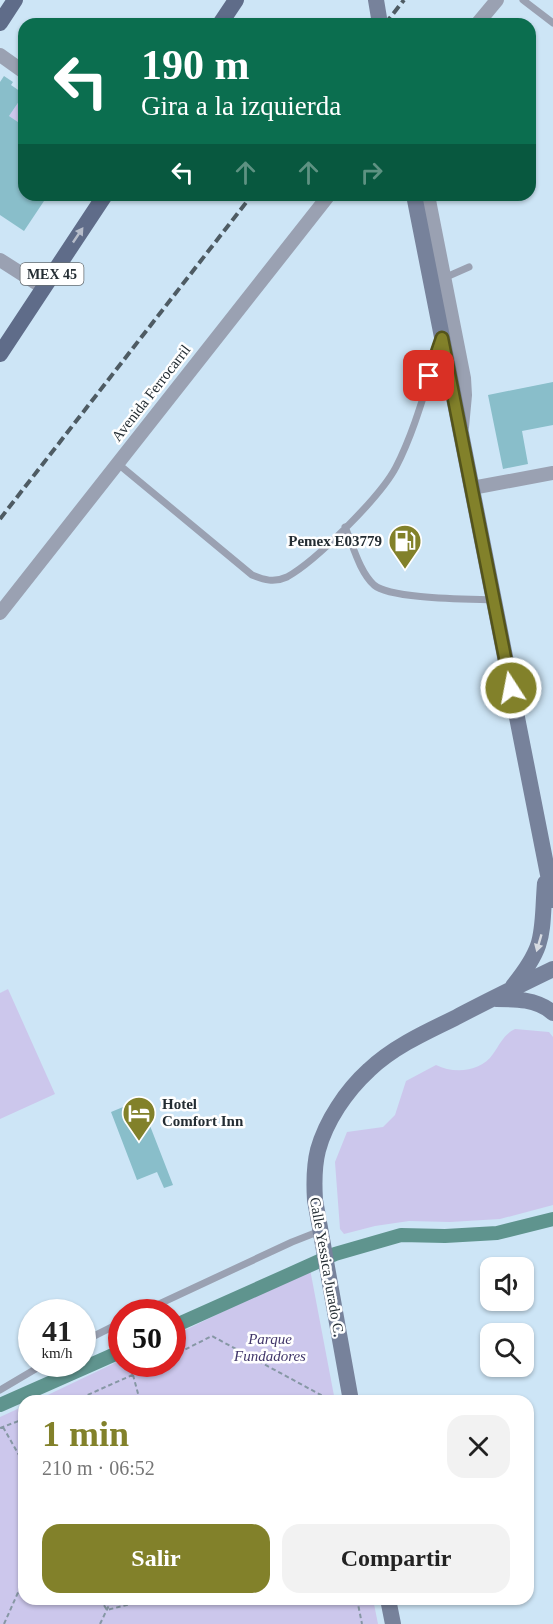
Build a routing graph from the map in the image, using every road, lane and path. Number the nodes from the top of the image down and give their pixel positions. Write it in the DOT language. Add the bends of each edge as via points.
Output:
graph roads {
  1 [pos="15,0"];
  2 [pos="236,0"];
  3 [pos="376,0"];
  4 [pos="497,0"];
  5 [pos="523,0"];
  6 [pos="223,18"];
  7 [pos="379,18"];
  8 [pos="482,18"];
  9 [pos="0,23"];
  10 [pos="553,23"];
  11 [pos="0,55"];
  12 [pos="18,68"];
  13 [pos="101,201"];
  14 [pos="324,201"];
  15 [pos="415,201"];
  16 [pos="429,201"];
  17 [pos="0,260"];
  18 [pos="470,267"];
  19 [pos="444,278"];
  20 [pos="44,288"];
  21 [pos="442,338"];
  22 [pos="0,354"];
  23 [pos="461,432"];
  24 [pos="117,463"];
  25 [pos="553,473"];
  26 [pos="472,488"];
  27 [pos="345,527"];
  28 [pos="494,600"];
  29 [pos="0,613"];
  30 [pos="546,864"];
  31 [pos="551,881"];
  32 [pos="553,900"];
  33 [pos="553,969"];
  34 [pos="510,990"];
  35 [pos="492,999"];
  36 [pos="553,1012"];
  37 [pos="320,1231"];
  38 [pos="170,1299"];
  39 [pos="186,1349"];
  40 [pos="22,1377"];
  41 [pos="129,1377"];
  42 [pos="134,1377"];
  43 [pos="0,1390"];
  44 [pos="90,1395"];
  45 [pos="138,1395"];
  46 [pos="321,1395"];
  47 [pos="350,1395"];
  48 [pos="18,1421"];
  49 [pos="1,1428"];
  50 [pos="18,1455"];
  51 [pos="18,1592"];
  52 [pos="104,1605"];
  53 [pos="109,1605"];
  54 [pos="127,1605"];
  55 [pos="358,1605"];
  56 [pos="389,1605"];
  57 [pos="107,1610"];
  58 [pos="4,1624"];
  59 [pos="100,1624"];
  60 [pos="362,1624"];
  61 [pos="393,1624"];
  1 -- 9 [label="main road"];
  2 -- 6 [label="main road"];
  3 -- 7 [label="main road"];
  4 -- 8 [label="street"];
  5 -- 10 [label="lane"];
  11 -- 12 [label="street"];
  20 -- 13 [label="main road, MEX 45, one-way"];
  14 -- 24 [label="street, Avenida Ferrocarril"];
  15 -- 21 [label="main road"];
  16 -- 19 [label="street"];
  17 -- 20 [label="street"];
  18 -- 19 [label="lane"];
  19 -- 23 [label="street" via="464,378"];
  20 -- 22 [label="main road, MEX 45"];
  21 -- 23 [label="main road"];
  21 -- 27 [label="lane" via="395,469"];
  23 -- 26 [label="main road"];
  24 -- 27 [label="lane" via="252,575 266,581 286,577"];
  24 -- 29 [label="street, Avenida Ferrocarril"];
  25 -- 26 [label="street"];
  26 -- 28 [label="main road"];
  27 -- 28 [label="lane" via="363,569 380,588 426,596"];
  28 -- 30 [label="main road"];
  30 -- 31 [label="main road"];
  30 -- 34 [label="main road, one-way" via="540,943"];
  31 -- 32 [label="main road"];
  33 -- 34 [label="main road, Calle Yessica Jurado C."];
  34 -- 35 [label="main road, Calle Yessica Jurado C."];
  35 -- 36 [label="main road" via="529,1001"];
  35 -- 37 [label="main road, Calle Yessica Jurado C." via="391,1053 351,1090 325,1131 318,1152 314,1177"];
  37 -- 38 [label="lane"];
  37 -- 47 [label="main road, Calle Yessica Jurado C."];
  39 -- 46 [label="path" via="212,1336"];
  40 -- 43 [label="lane"];
  41 -- 44 [label="path"];
  42 -- 45 [label="path"];
  48 -- 49 [label="path"];
  49 -- 50 [label="path"];
  51 -- 58 [label="path"];
  52 -- 57 [label="path"];
  53 -- 57 [label="path"];
  54 -- 57 [label="path"];
  55 -- 60 [label="path"];
  56 -- 61 [label="main road"];
  57 -- 59 [label="path"];
}
